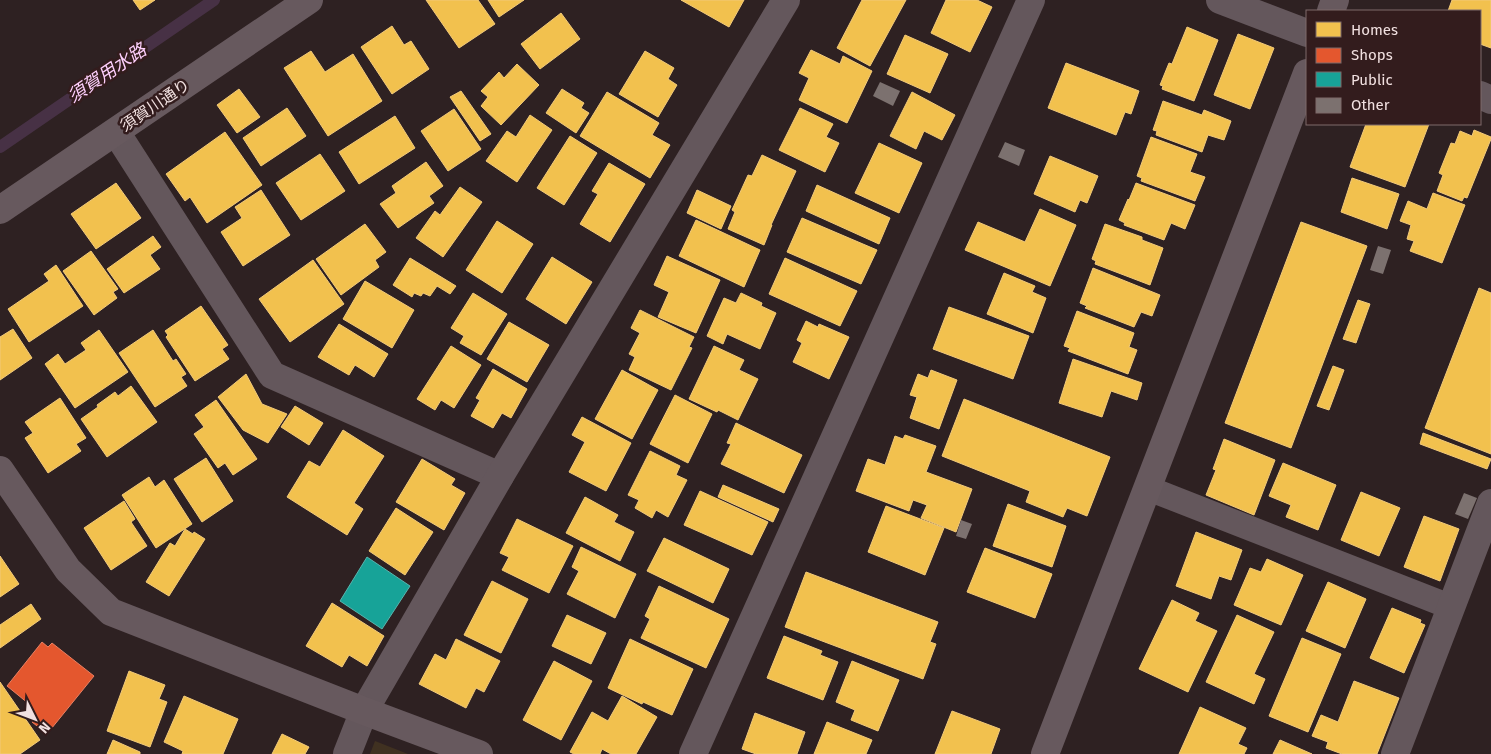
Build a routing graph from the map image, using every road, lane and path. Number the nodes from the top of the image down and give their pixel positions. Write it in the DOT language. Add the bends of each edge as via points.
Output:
graph roads {
  1 [pos="309,0"];
  2 [pos="786,0"];
  3 [pos="1031,0"];
  4 [pos="1220,0"];
  5 [pos="1306,33"];
  6 [pos="1306,76"];
  7 [pos="116,132"];
  8 [pos="0,210"];
  9 [pos="0,470"];
  10 [pos="500,476"];
  11 [pos="1147,488"];
  12 [pos="1491,503"];
  13 [pos="1451,607"];
  14 [pos="364,711"];
  15 [pos="347,754"];
  16 [pos="479,754"];
  17 [pos="693,754"];
  18 [pos="1044,754"];
  19 [pos="1395,754"];
  1 -- 7 [label="street, 須賀川通り"];
  2 -- 10 [label="street"];
  3 -- 17 [label="street"];
  4 -- 5 [label="street"];
  6 -- 11 [label="street"];
  7 -- 8 [label="street, 須賀川通り"];
  7 -- 10 [label="street" via="272,375"];
  9 -- 14 [label="street" via="68,570 111,612"];
  10 -- 14 [label="street"];
  11 -- 13 [label="lane"];
  11 -- 18 [label="street"];
  12 -- 13 [label="street"];
  13 -- 19 [label="street"];
  14 -- 15 [label="street"];
  14 -- 16 [label="street"];
}
